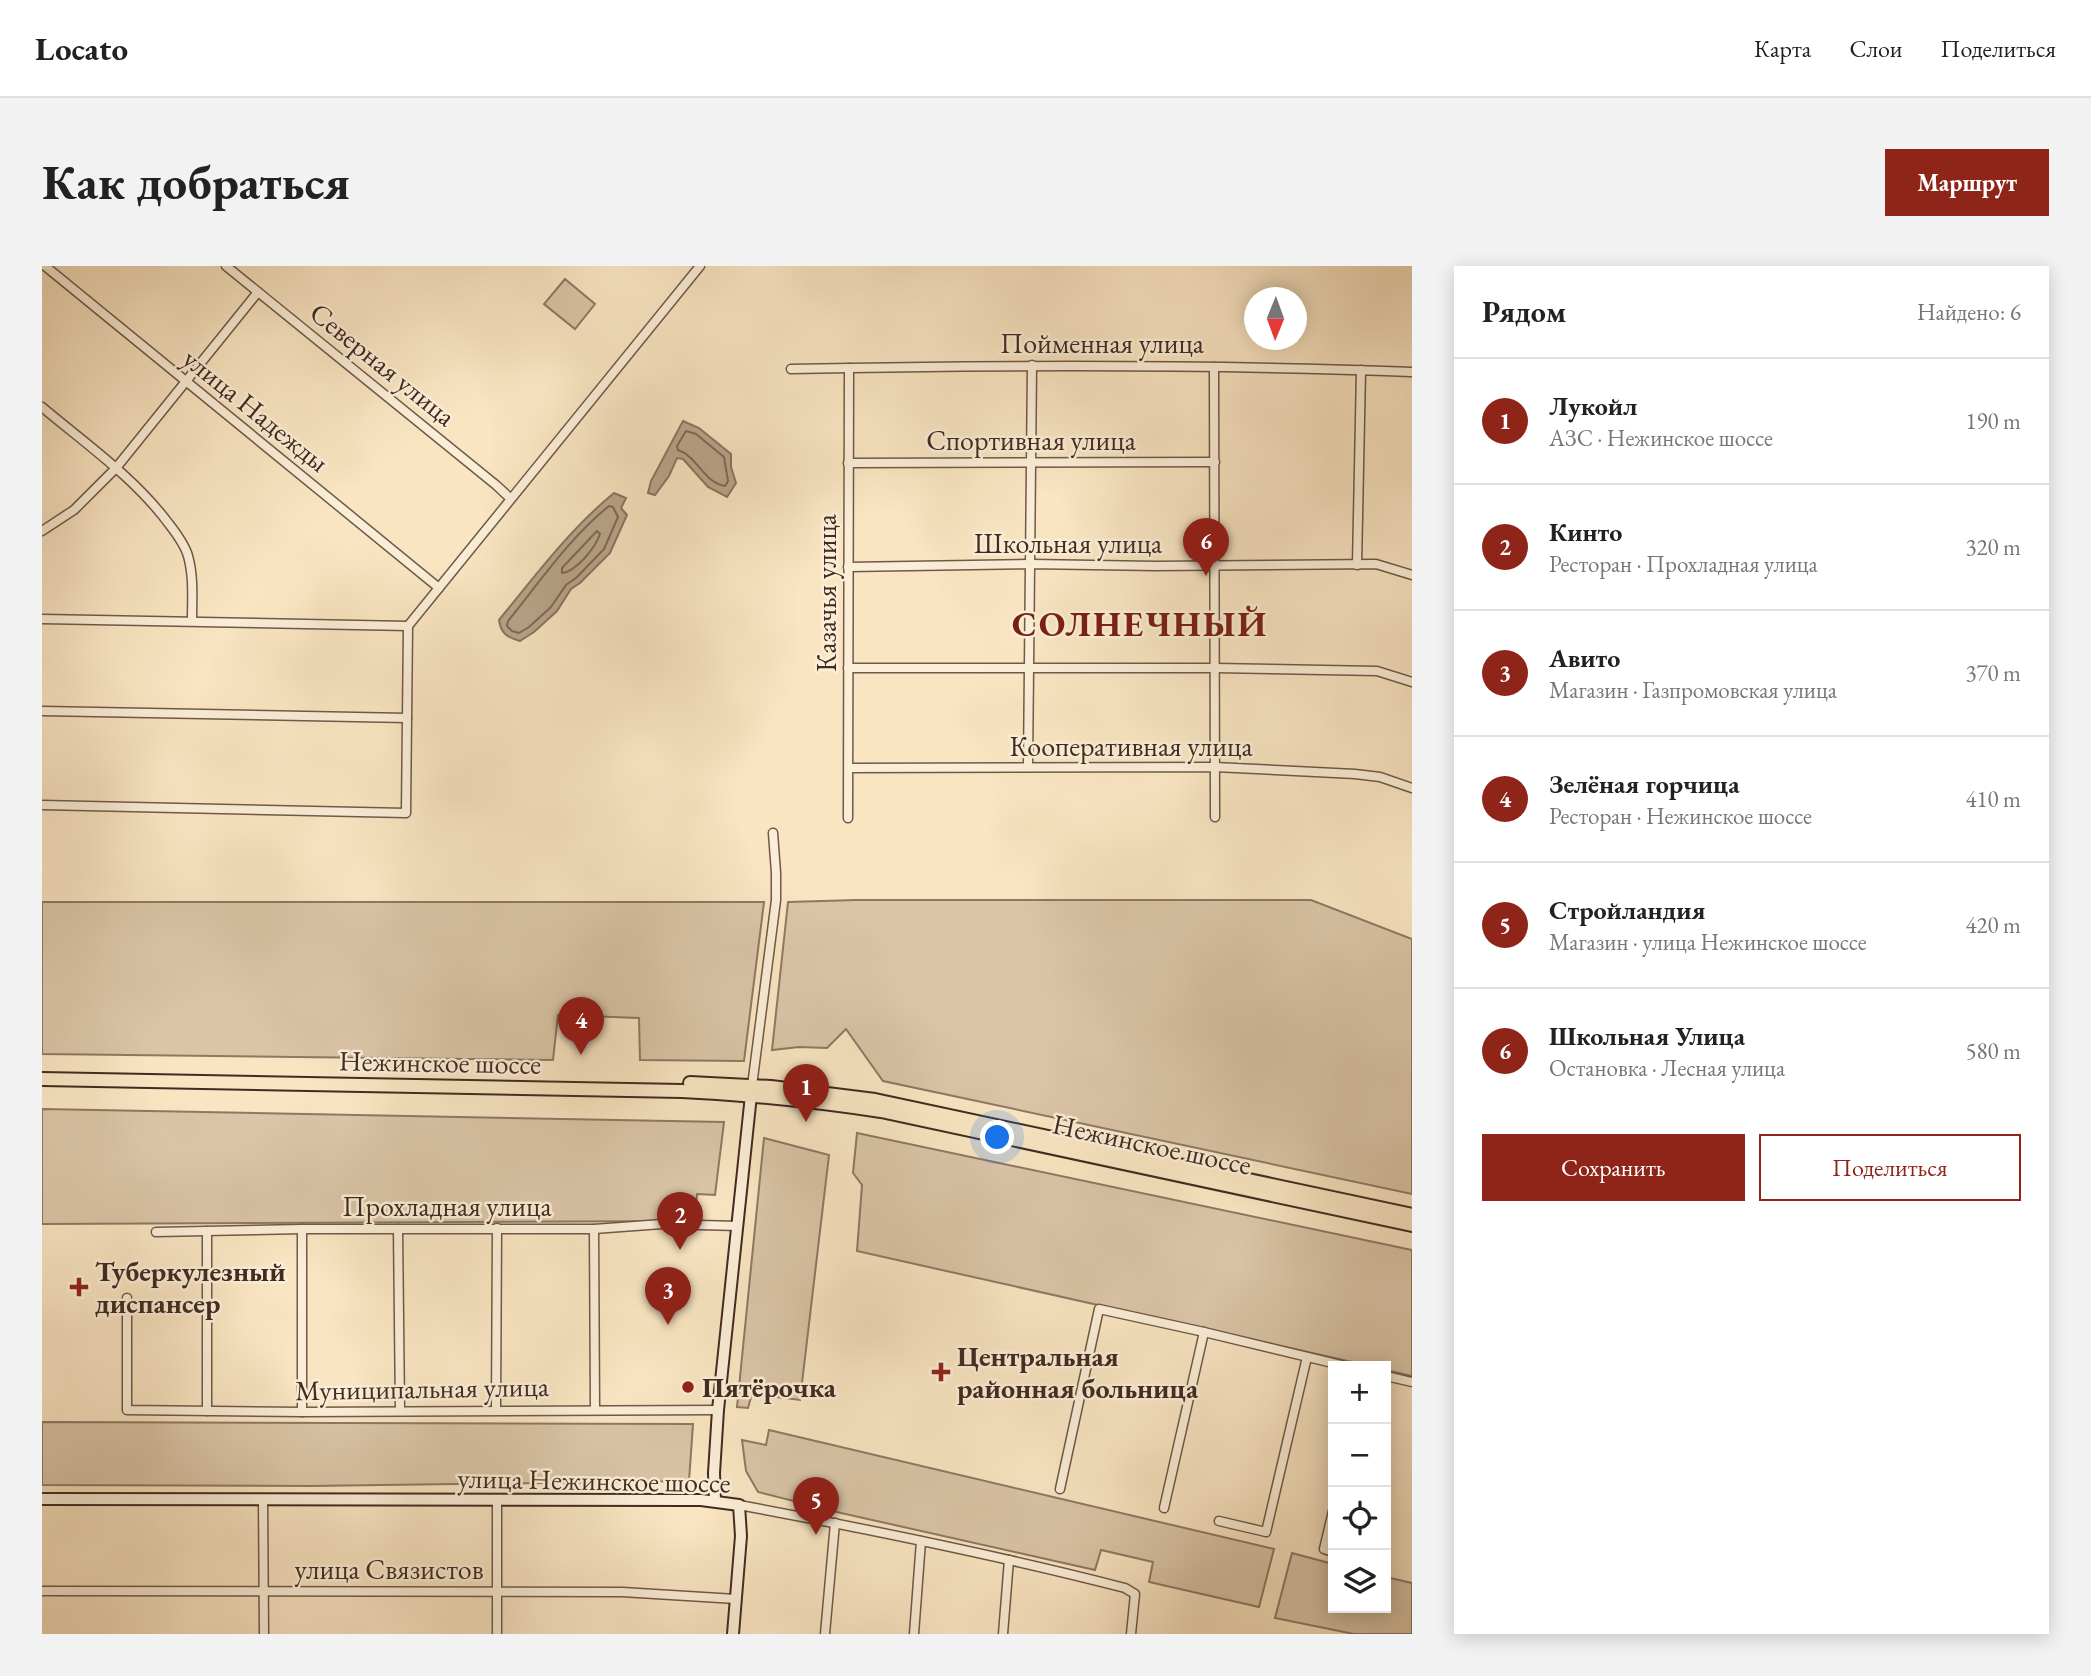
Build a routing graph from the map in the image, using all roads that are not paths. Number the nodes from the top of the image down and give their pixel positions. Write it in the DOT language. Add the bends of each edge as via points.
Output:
graph roads {
  1 [pos="45,266"];
  2 [pos="226,266"];
  3 [pos="700,266"];
  4 [pos="258,292"];
  5 [pos="1031,365"];
  6 [pos="1214,367"];
  7 [pos="849,368"];
  8 [pos="791,369"];
  9 [pos="1361,370"];
  10 [pos="1412,372"];
  11 [pos="186,383"];
  12 [pos="42,407"];
  13 [pos="848,463"];
  14 [pos="1029,463"];
  15 [pos="1215,463"];
  16 [pos="116,468"];
  17 [pos="510,498"];
  18 [pos="42,531"];
  19 [pos="1030,564"];
  20 [pos="1215,565"];
  21 [pos="1357,565"];
  22 [pos="848,567"];
  23 [pos="1412,575"];
  24 [pos="439,588"];
  25 [pos="42,619"];
  26 [pos="192,621"];
  27 [pos="408,626"];
  28 [pos="848,668"];
  29 [pos="1029,668"];
  30 [pos="1215,668"];
  31 [pos="1412,682"];
  32 [pos="42,711"];
  33 [pos="408,718"];
  34 [pos="1028,767"];
  35 [pos="1215,767"];
  36 [pos="849,768"];
  37 [pos="1412,788"];
  38 [pos="42,805"];
  39 [pos="1215,817"];
  40 [pos="848,818"];
  41 [pos="773,833"];
  42 [pos="42,1073"];
  43 [pos="42,1079"];
  44 [pos="752,1090"];
  45 [pos="1412,1215"];
  46 [pos="1412,1225"];
  47 [pos="738,1226"];
  48 [pos="497,1228"];
  49 [pos="302,1229"];
  50 [pos="398,1229"];
  51 [pos="594,1229"];
  52 [pos="207,1231"];
  53 [pos="156,1232"];
  54 [pos="127,1298"];
  55 [pos="1204,1332"];
  56 [pos="1307,1357"];
  57 [pos="1328,1362"];
  58 [pos="1391,1377"];
  59 [pos="1412,1382"];
  60 [pos="594,1409"];
  61 [pos="496,1410"];
  62 [pos="718,1410"];
  63 [pos="400,1411"];
  64 [pos="207,1412"];
  65 [pos="302,1412"];
  66 [pos="1060,1489"];
  67 [pos="42,1499"];
  68 [pos="263,1499"];
  69 [pos="497,1500"];
  70 [pos="715,1501"];
  71 [pos="739,1505"];
  72 [pos="1164,1507"];
  73 [pos="1219,1521"];
  74 [pos="835,1523"];
  75 [pos="1328,1532"];
  76 [pos="921,1541"];
  77 [pos="1328,1550"];
  78 [pos="1009,1560"];
  79 [pos="42,1591"];
  80 [pos="263,1591"];
  81 [pos="498,1592"];
  82 [pos="736,1599"];
  83 [pos="264,1634"];
  84 [pos="498,1634"];
  85 [pos="733,1634"];
  86 [pos="825,1634"];
  87 [pos="914,1634"];
  88 [pos="1003,1634"];
  89 [pos="1131,1634"];
  1 -- 11 [label="street, улица Надежды"];
  2 -- 4 [label="street, Северная улица"];
  3 -- 17 [label="street"];
  4 -- 11 [label="street"];
  4 -- 17 [label="street, Северная улица"];
  5 -- 6 [label="street, Пойменная улица"];
  5 -- 7 [label="street, Пойменная улица"];
  5 -- 14 [label="street"];
  6 -- 9 [label="street, Пойменная улица"];
  6 -- 15 [label="street"];
  7 -- 8 [label="street, Пойменная улица"];
  7 -- 13 [label="street, Казачья улица"];
  9 -- 10 [label="street, Пойменная улица"];
  9 -- 21 [label="street"];
  11 -- 16 [label="street"];
  11 -- 24 [label="street, улица Надежды"];
  12 -- 16 [label="street"];
  13 -- 14 [label="street, Спортивная улица"];
  13 -- 22 [label="street, Казачья улица"];
  14 -- 15 [label="street, Спортивная улица"];
  14 -- 19 [label="street"];
  15 -- 20 [label="street"];
  16 -- 18 [label="street" via="74,510"];
  16 -- 26 [label="street" via="153,502 188,553"];
  17 -- 24 [label="street"];
  19 -- 20 [label="street, Школьная улица"];
  19 -- 22 [label="street, Школьная улица"];
  19 -- 29 [label="street"];
  20 -- 21 [label="street, Школьная улица"];
  20 -- 30 [label="street"];
  21 -- 23 [label="street, Школьная улица"];
  22 -- 28 [label="street, Казачья улица"];
  24 -- 27 [label="street"];
  25 -- 26 [label="street"];
  26 -- 27 [label="street"];
  27 -- 33 [label="street"];
  28 -- 29 [label="street"];
  28 -- 36 [label="street, Казачья улица"];
  29 -- 30 [label="street"];
  29 -- 34 [label="street"];
  30 -- 31 [label="street" via="1377,671"];
  30 -- 35 [label="street"];
  32 -- 33 [label="street"];
  33 -- 38 [label="street" via="406,813"];
  34 -- 35 [label="street, Кооперативная улица"];
  34 -- 36 [label="street, Кооперативная улица"];
  35 -- 37 [label="street, Кооперативная улица" via="1355,774"];
  35 -- 39 [label="street"];
  36 -- 40 [label="street, Казачья улица"];
  41 -- 44 [label="street" via="776,900"];
  42 -- 44 [label="main road, Нежинское шоссе"];
  43 -- 44 [label="main road, Нежинское шоссе"];
  44 -- 45 [label="main road, Нежинское шоссе" via="876,1100"];
  44 -- 46 [label="main road, Нежинское шоссе" via="881,1111"];
  44 -- 47 [label="main road"];
  47 -- 51 [label="street, Прохладная улица" via="663,1224"];
  47 -- 62 [label="main road"];
  48 -- 50 [label="street, Прохладная улица"];
  48 -- 51 [label="street, Прохладная улица"];
  48 -- 61 [label="street"];
  49 -- 50 [label="street, Прохладная улица"];
  49 -- 52 [label="street, Прохладная улица"];
  49 -- 65 [label="street"];
  50 -- 63 [label="street"];
  51 -- 60 [label="street"];
  52 -- 53 [label="street, Прохладная улица"];
  52 -- 64 [label="street"];
  54 -- 64 [label="street, Муниципальная улица" via="127,1410"];
  55 -- 56 [label="street"];
  55 -- 66 [label="street" via="1099,1309"];
  55 -- 72 [label="street"];
  56 -- 57 [label="street"];
  56 -- 73 [label="street" via="1266,1532"];
  58 -- 59 [label="street"];
  60 -- 61 [label="street, Муниципальная улица"];
  60 -- 62 [label="street, Муниципальная улица"];
  61 -- 63 [label="street, Муниципальная улица"];
  62 -- 70 [label="main road"];
  63 -- 65 [label="street, Муниципальная улица"];
  64 -- 65 [label="street, Муниципальная улица"];
  67 -- 68 [label="main road, улица Нежинское шоссе"];
  68 -- 69 [label="main road, улица Нежинское шоссе"];
  68 -- 80 [label="street"];
  69 -- 70 [label="main road, улица Нежинское шоссе"];
  69 -- 81 [label="street"];
  70 -- 71 [label="main road, улица Нежинское шоссе"];
  71 -- 74 [label="street, улица Нежинское шоссе"];
  71 -- 82 [label="main road"];
  74 -- 76 [label="street, улица Нежинское шоссе"];
  74 -- 86 [label="street"];
  75 -- 77 [label="street" via="1324,1549"];
  76 -- 78 [label="street, улица Нежинское шоссе"];
  76 -- 87 [label="street"];
  78 -- 88 [label="street"];
  78 -- 89 [label="street, улица Нежинское шоссе" via="1135,1594"];
  79 -- 80 [label="street, улица Связистов"];
  80 -- 81 [label="street, улица Связистов"];
  80 -- 83 [label="street"];
  81 -- 82 [label="street, улица Связистов" via="622,1592"];
  81 -- 84 [label="street"];
  82 -- 85 [label="main road"];
}
